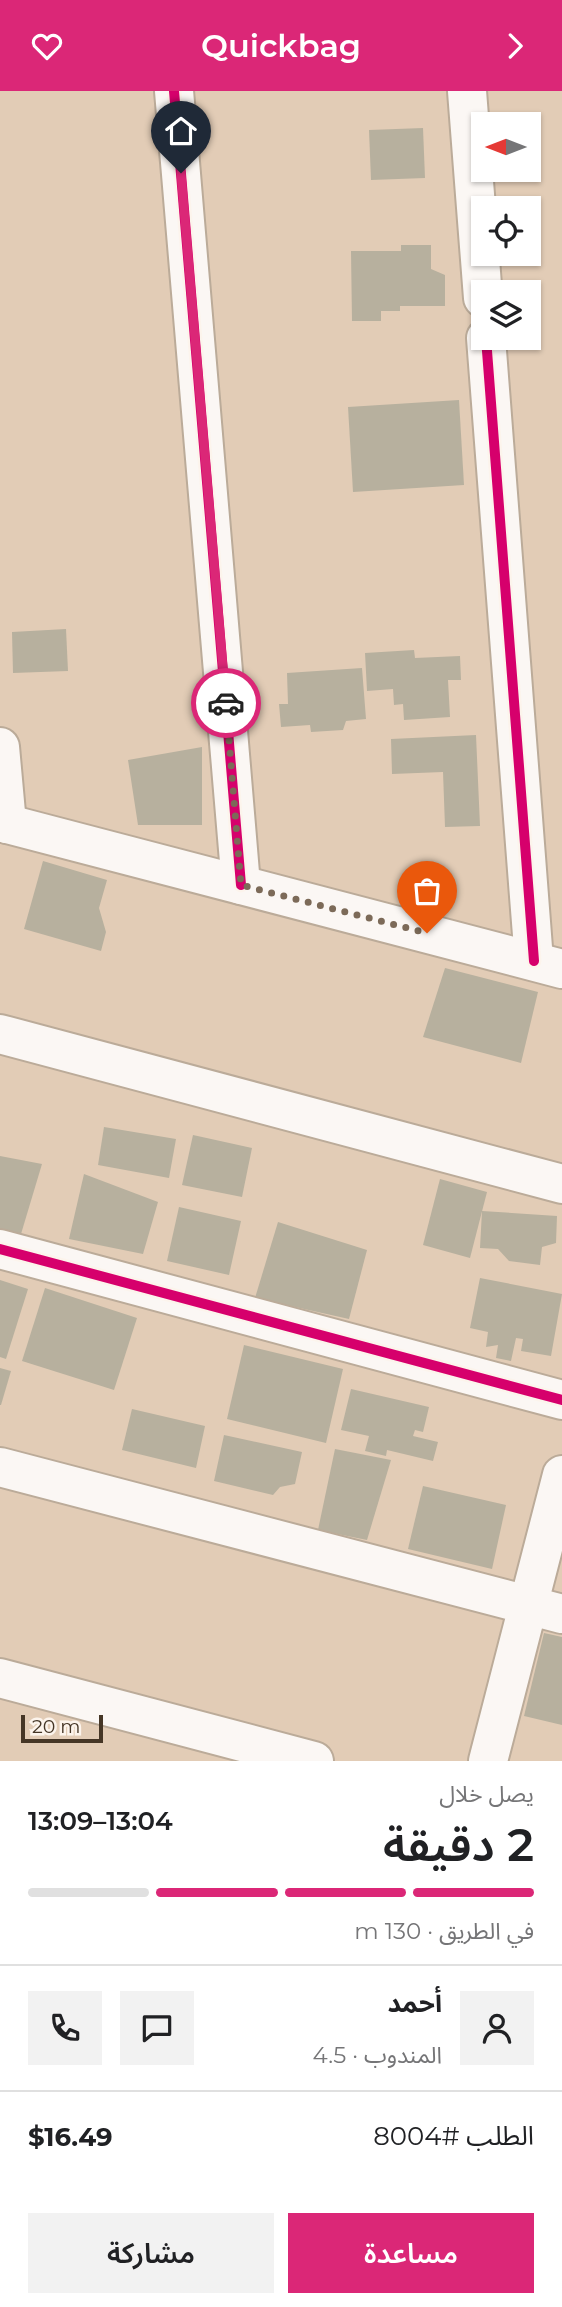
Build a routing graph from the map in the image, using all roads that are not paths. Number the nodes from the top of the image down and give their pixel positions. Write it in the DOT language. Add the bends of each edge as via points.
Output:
graph roads {
  1 [pos="174,91"];
  2 [pos="467,91"];
  3 [pos="482,280"];
  4 [pos="487,350"];
  5 [pos="0,747"];
  6 [pos="4,823"];
  7 [pos="241,885"];
  8 [pos="548,965"];
  9 [pos="0,1034"];
  10 [pos="562,1184"];
  11 [pos="0,1249"];
  12 [pos="562,1400"];
  13 [pos="0,1467"];
  14 [pos="562,1475"];
  15 [pos="545,1610"];
  16 [pos="0,1678"];
  17 [pos="314,1761"];
  18 [pos="488,1761"];
  1 -- 7 [label="street"];
  2 -- 3 [label="street"];
  4 -- 8 [label="street"];
  5 -- 6 [label="street"];
  6 -- 7 [label="street"];
  7 -- 8 [label="street"];
  9 -- 10 [label="street"];
  11 -- 12 [label="street"];
  13 -- 15 [label="street"];
  14 -- 15 [label="street"];
  15 -- 18 [label="street"];
  16 -- 17 [label="street"];
}
